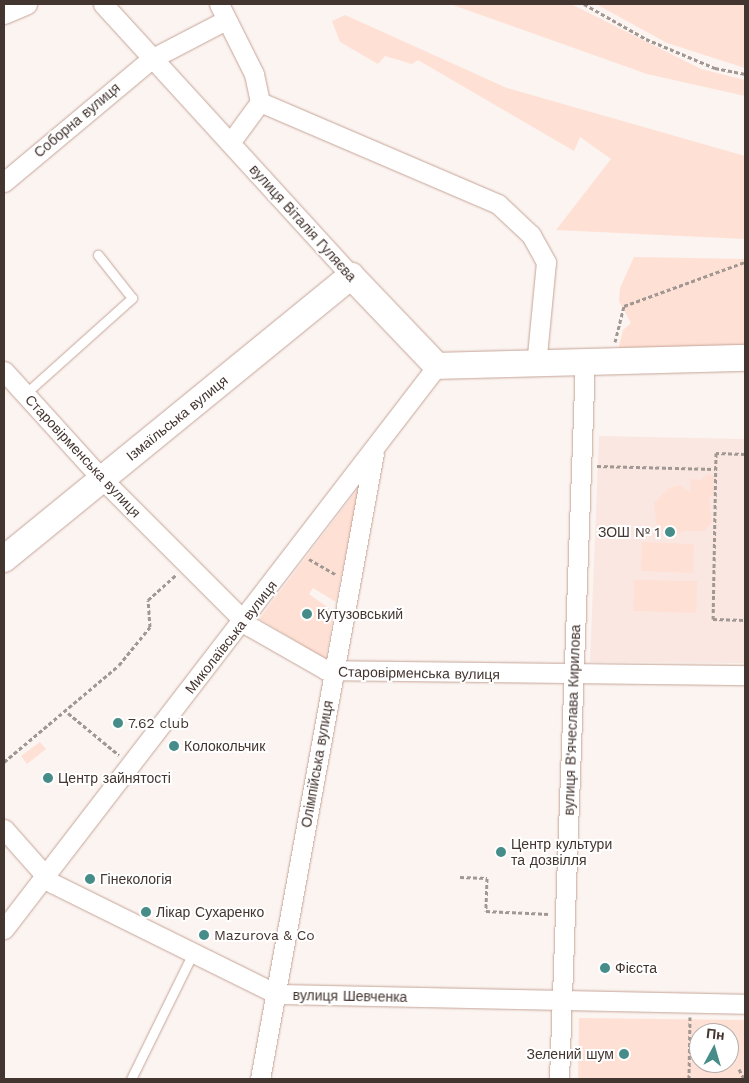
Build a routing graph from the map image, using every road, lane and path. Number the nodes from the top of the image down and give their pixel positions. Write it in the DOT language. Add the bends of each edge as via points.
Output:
graph roads {
  1 [pos="27,4"];
  2 [pos="104,4"];
  3 [pos="584,4"];
  4 [pos="222,12"];
  5 [pos="4,14"];
  6 [pos="151,59"];
  7 [pos="745,74"];
  8 [pos="260,102"];
  9 [pos="230,143"];
  10 [pos="4,182"];
  11 [pos="98,255"];
  12 [pos="745,262"];
  13 [pos="351,276"];
  14 [pos="745,358"];
  15 [pos="585,361"];
  16 [pos="611,361"];
  17 [pos="536,365"];
  18 [pos="437,366"];
  19 [pos="4,371"];
  20 [pos="25,394"];
  21 [pos="375,450"];
  22 [pos="745,454"];
  23 [pos="592,467"];
  24 [pos="716,469"];
  25 [pos="102,479"];
  26 [pos="296,552"];
  27 [pos="4,559"];
  28 [pos="184,568"];
  29 [pos="350,582"];
  30 [pos="244,620"];
  31 [pos="745,620"];
  32 [pos="333,672"];
  33 [pos="574,673"];
  34 [pos="745,675"];
  35 [pos="68,712"];
  36 [pos="126,761"];
  37 [pos="4,762"];
  38 [pos="4,829"];
  39 [pos="44,877"];
  40 [pos="460,877"];
  41 [pos="558,914"];
  42 [pos="4,929"];
  43 [pos="193,953"];
  44 [pos="277,994"];
  45 [pos="561,1000"];
  46 [pos="745,1004"];
  47 [pos="680,1013"];
  48 [pos="690,1013"];
  49 [pos="699,1013"];
  50 [pos="740,1069"];
  51 [pos="131,1079"];
  52 [pos="260,1079"];
  53 [pos="559,1079"];
  54 [pos="689,1079"];
  55 [pos="744,1079"];
  1 -- 5 [label="street"];
  2 -- 6 [label="street, вулиця Віталія Гуляєва"];
  3 -- 7 [label="path" via="646,39 715,68"];
  4 -- 6 [label="street, Соборна вулиця"];
  4 -- 8 [label="street" via="254,74"];
  6 -- 9 [label="street, вулиця Віталія Гуляєва"];
  6 -- 10 [label="street, Соборна вулиця"];
  8 -- 9 [label="street"];
  8 -- 17 [label="street" via="498,204 532,235 546,262"];
  9 -- 13 [label="street, вулиця Віталія Гуляєва"];
  11 -- 20 [label="lane" via="132,298"];
  12 -- 16 [label="path" via="624,306"];
  13 -- 18 [label="main road, вулиця Віталія Гуляєва"];
  13 -- 25 [label="main road, Ізмаїльська вулиця"];
  14 -- 16 [label="main road"];
  15 -- 16 [label="main road"];
  15 -- 17 [label="main road"];
  15 -- 33 [label="street, вулиця В'ячеслава Кирилова"];
  17 -- 18 [label="main road"];
  18 -- 21 [label="street, Миколаївська вулиця"];
  19 -- 20 [label="street, Старовірменська вулиця"];
  20 -- 25 [label="street, Старовірменська вулиця"];
  21 -- 26 [label="street, Миколаївська вулиця"];
  21 -- 29 [label="street, Олімпійська вулиця"];
  22 -- 24 [label="path" via="716,453"];
  23 -- 24 [label="path"];
  24 -- 31 [label="path" via="713,619"];
  25 -- 27 [label="main road, Ізмаїльська вулиця"];
  25 -- 30 [label="street, Старовірменська вулиця"];
  26 -- 29 [label="path"];
  26 -- 30 [label="street, Миколаївська вулиця"];
  28 -- 35 [label="path" via="148,600 150,627 119,665"];
  29 -- 32 [label="street, Олімпійська вулиця"];
  30 -- 32 [label="street, Старовірменська вулиця"];
  30 -- 39 [label="street, Миколаївська вулиця"];
  32 -- 33 [label="street, Старовірменська вулиця"];
  32 -- 44 [label="street, Олімпійська вулиця"];
  33 -- 34 [label="street, Старовірменська вулиця"];
  33 -- 45 [label="street, вулиця В'ячеслава Кирилова"];
  35 -- 36 [label="path"];
  35 -- 37 [label="path"];
  38 -- 39 [label="street, вулиця Шевченка"];
  39 -- 42 [label="street, Миколаївська вулиця"];
  39 -- 43 [label="street, вулиця Шевченка"];
  40 -- 41 [label="path" via="487,878 486,911"];
  43 -- 44 [label="street, вулиця Шевченка"];
  43 -- 51 [label="lane"];
  44 -- 45 [label="street, вулиця Шевченка"];
  44 -- 52 [label="street, Олімпійська вулиця"];
  45 -- 46 [label="street, вулиця Шевченка"];
  45 -- 53 [label="street, вулиця В'ячеслава Кирилова"];
  47 -- 48 [label="path"];
  48 -- 49 [label="path"];
  48 -- 54 [label="path"];
  50 -- 55 [label="path"];
}
